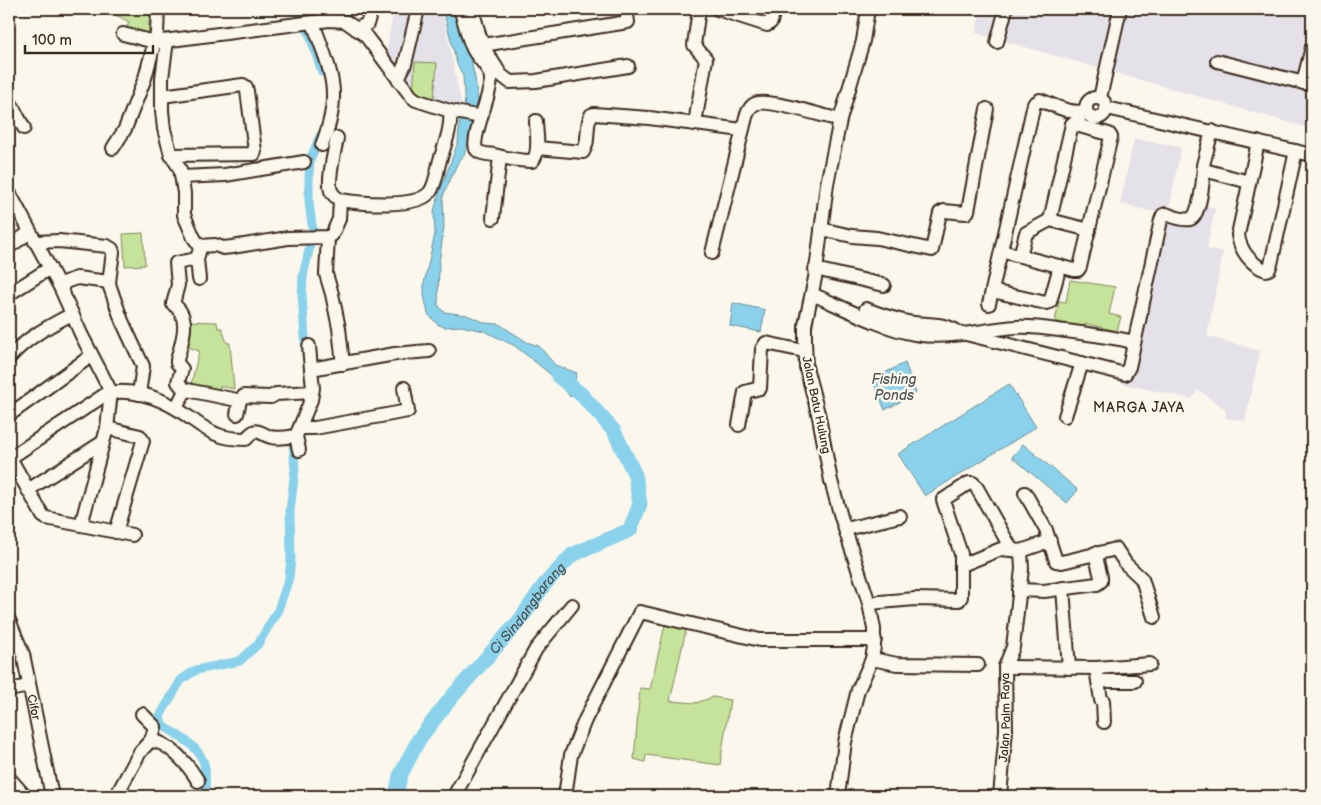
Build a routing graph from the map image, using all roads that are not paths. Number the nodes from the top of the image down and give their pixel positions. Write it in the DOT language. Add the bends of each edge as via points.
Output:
graph roads {
  1 [pos="158,9"];
  2 [pos="372,9"];
  3 [pos="418,9"];
  4 [pos="460,9"];
  5 [pos="472,9"];
  6 [pos="626,9"];
  7 [pos="699,9"];
  8 [pos="717,9"];
  9 [pos="774,9"];
  10 [pos="868,9"];
  11 [pos="1006,9"];
  12 [pos="1120,9"];
  13 [pos="313,23"];
  14 [pos="356,29"];
  15 [pos="123,34"];
  16 [pos="161,41"];
  17 [pos="997,42"];
  18 [pos="483,45"];
  19 [pos="1312,47"];
  20 [pos="1217,61"];
  21 [pos="628,66"];
  22 [pos="398,79"];
  23 [pos="1307,84"];
  24 [pos="162,96"];
  25 [pos="9,100"];
  26 [pos="1103,103"];
  27 [pos="986,109"];
  28 [pos="455,112"];
  29 [pos="1088,113"];
  30 [pos="478,116"];
  31 [pos="840,120"];
  32 [pos="536,121"];
  33 [pos="695,123"];
  34 [pos="1072,124"];
  35 [pos="24,128"];
  36 [pos="742,130"];
  37 [pos="1212,131"];
  38 [pos="337,138"];
  39 [pos="1258,142"];
  40 [pos="322,145"];
  41 [pos="113,148"];
  42 [pos="537,148"];
  43 [pos="1296,151"];
  44 [pos="1312,155"];
  45 [pos="171,156"];
  46 [pos="500,157"];
  47 [pos="304,162"];
  48 [pos="1204,170"];
  49 [pos="182,177"];
  50 [pos="1249,182"];
  51 [pos="10,198"];
  52 [pos="340,200"];
  53 [pos="493,218"];
  54 [pos="1050,220"];
  55 [pos="821,229"];
  56 [pos="1089,230"];
  57 [pos="317,236"];
  58 [pos="33,237"];
  59 [pos="200,246"];
  60 [pos="9,247"];
  61 [pos="1001,251"];
  62 [pos="712,253"];
  63 [pos="1020,256"];
  64 [pos="197,259"];
  65 [pos="1060,266"];
  66 [pos="50,268"];
  67 [pos="815,269"];
  68 [pos="199,280"];
  69 [pos="109,282"];
  70 [pos="884,285"];
  71 [pos="61,289"];
  72 [pos="812,291"];
  73 [pos="992,291"];
  74 [pos="9,294"];
  75 [pos="989,304"];
  76 [pos="72,314"];
  77 [pos="962,334"];
  78 [pos="1134,342"];
  79 [pos="309,346"];
  80 [pos="428,351"];
  81 [pos="804,351"];
  82 [pos="10,355"];
  83 [pos="92,356"];
  84 [pos="1082,363"];
  85 [pos="343,364"];
  86 [pos="311,369"];
  87 [pos="404,388"];
  88 [pos="184,391"];
  89 [pos="111,392"];
  90 [pos="309,392"];
  91 [pos="139,394"];
  92 [pos="240,400"];
  93 [pos="176,408"];
  94 [pos="238,414"];
  95 [pos="9,415"];
  96 [pos="1065,416"];
  97 [pos="739,425"];
  98 [pos="107,428"];
  99 [pos="298,432"];
  100 [pos="103,442"];
  101 [pos="299,450"];
  102 [pos="9,457"];
  103 [pos="28,490"];
  104 [pos="1025,493"];
  105 [pos="87,504"];
  106 [pos="900,516"];
  107 [pos="60,522"];
  108 [pos="81,525"];
  109 [pos="846,529"];
  110 [pos="116,532"];
  111 [pos="132,535"];
  112 [pos="1050,541"];
  113 [pos="1016,550"];
  114 [pos="1096,553"];
  115 [pos="962,565"];
  116 [pos="1063,588"];
  117 [pos="1019,590"];
  118 [pos="869,603"];
  119 [pos="572,604"];
  120 [pos="1154,616"];
  121 [pos="9,620"];
  122 [pos="875,640"];
  123 [pos="872,659"];
  124 [pos="1150,664"];
  125 [pos="978,665"];
  126 [pos="1005,668"];
  127 [pos="1069,668"];
  128 [pos="1096,668"];
  129 [pos="1098,681"];
  130 [pos="1135,681"];
  131 [pos="29,686"];
  132 [pos="9,690"];
  133 [pos="142,714"];
  134 [pos="1104,722"];
  135 [pos="151,741"];
  136 [pos="9,778"];
  137 [pos="198,781"];
  138 [pos="25,796"];
  139 [pos="52,796"];
  140 [pos="116,796"];
  141 [pos="454,796"];
  142 [pos="565,796"];
  143 [pos="838,796"];
  144 [pos="1000,796"];
  1 -- 16 [label="street"];
  2 -- 14 [label="street" via="367,24"];
  3 -- 22 [label="street"];
  4 -- 30 [label="street" via="473,48 489,70 491,84"];
  5 -- 18 [label="street"];
  6 -- 18 [label="street" via="628,22"];
  7 -- 33 [label="street" via="694,45 706,59"];
  8 -- 9 [label="street" via="767,24 771,22"];
  10 -- 31 [label="street, Jalan Batu Hulung" via="863,41"];
  11 -- 17 [label="street"];
  12 -- 26 [label="street"];
  13 -- 14 [label="street" via="340,20"];
  13 -- 16 [label="street"];
  13 -- 40 [label="street" via="330,68 334,94 332,117"];
  14 -- 22 [label="street" via="374,45"];
  15 -- 16 [label="street"];
  16 -- 24 [label="street"];
  16 -- 41 [label="street" via="123,133"];
  18 -- 21 [label="street" via="501,75 513,83"];
  19 -- 23 [label="street"];
  20 -- 23 [label="street"];
  22 -- 28 [label="street" via="416,100"];
  24 -- 45 [label="street" via="164,129"];
  24 -- 45 [label="street" via="243,85 247,91 254,154"];
  25 -- 35 [label="street"];
  26 -- 29 [label="street" via="1093,98 1089,101"];
  26 -- 29 [label="street" via="1105,114 1101,117"];
  26 -- 37 [label="street"];
  27 -- 55 [label="street" via="968,211 940,212 932,250"];
  28 -- 30 [label="street"];
  28 -- 52 [label="street" via="428,194 395,204"];
  29 -- 34 [label="street"];
  29 -- 61 [label="street" via="1040,100 1034,104"];
  30 -- 46 [label="street" via="477,149"];
  31 -- 36 [label="street" via="758,103 748,111"];
  31 -- 55 [label="street, Jalan Batu Hulung"];
  32 -- 42 [label="street"];
  33 -- 36 [label="street"];
  33 -- 42 [label="street" via="594,114 588,120 586,146 582,152"];
  34 -- 54 [label="street"];
  34 -- 56 [label="street" via="1111,135"];
  36 -- 62 [label="street"];
  37 -- 39 [label="street"];
  37 -- 48 [label="street"];
  38 -- 52 [label="street" via="331,191"];
  39 -- 43 [label="street"];
  39 -- 50 [label="street"];
  42 -- 46 [label="street" via="532,161"];
  43 -- 44 [label="street"];
  43 -- 50 [label="street" via="1268,270 1254,264 1238,238"];
  45 -- 49 [label="street"];
  46 -- 53 [label="street"];
  47 -- 49 [label="street"];
  48 -- 50 [label="street"];
  48 -- 78 [label="street" via="1195,216 1191,219 1163,215"];
  49 -- 59 [label="street" via="184,215"];
  51 -- 58 [label="street"];
  52 -- 57 [label="street" via="339,219 332,235"];
  54 -- 56 [label="street"];
  54 -- 63 [label="street" via="1026,233"];
  55 -- 67 [label="street, Jalan Batu Hulung"];
  56 -- 65 [label="street" via="1078,270"];
  57 -- 59 [label="street" via="223,248"];
  57 -- 85 [label="street" via="339,328"];
  58 -- 60 [label="street"];
  58 -- 66 [label="street"];
  58 -- 69 [label="street" via="108,246 113,252"];
  59 -- 64 [label="street"];
  61 -- 63 [label="street"];
  61 -- 73 [label="street"];
  63 -- 65 [label="street"];
  64 -- 68 [label="street"];
  64 -- 88 [label="street" via="176,263 178,285 174,304 180,308 185,330 177,360 182,369 178,382"];
  65 -- 73 [label="street" via="1050,302"];
  66 -- 71 [label="street"];
  66 -- 74 [label="street"];
  67 -- 70 [label="street"];
  67 -- 72 [label="street, Jalan Batu Hulung"];
  69 -- 71 [label="street" via="77,278 66,282"];
  69 -- 91 [label="street" via="143,366"];
  71 -- 76 [label="street"];
  72 -- 77 [label="street" via="893,318 948,327"];
  72 -- 81 [label="street, Jalan Batu Hulung"];
  73 -- 75 [label="street"];
  76 -- 82 [label="street" via="43,330"];
  76 -- 83 [label="street"];
  77 -- 78 [label="street" via="1029,327"];
  77 -- 84 [label="street"];
  78 -- 84 [label="street" via="1125,374"];
  79 -- 86 [label="street"];
  80 -- 85 [label="street"];
  81 -- 97 [label="street" via="764,345 760,388 745,392"];
  81 -- 109 [label="street, Jalan Batu Hulung" via="831,481"];
  83 -- 89 [label="street"];
  83 -- 95 [label="street"];
  84 -- 96 [label="street"];
  85 -- 86 [label="street"];
  86 -- 90 [label="street"];
  87 -- 99 [label="street" via="406,412"];
  88 -- 92 [label="street"];
  88 -- 93 [label="street"];
  89 -- 91 [label="street"];
  89 -- 98 [label="street"];
  89 -- 102 [label="street"];
  90 -- 92 [label="street" via="271,397 244,396"];
  90 -- 99 [label="street"];
  91 -- 93 [label="street"];
  92 -- 94 [label="street"];
  93 -- 99 [label="street" via="201,426 227,437 246,439 257,430 276,438"];
  98 -- 100 [label="street"];
  98 -- 110 [label="street" via="140,436 142,441"];
  99 -- 101 [label="street"];
  100 -- 103 [label="street"];
  100 -- 105 [label="street"];
  102 -- 103 [label="street"];
  103 -- 107 [label="street" via="43,516"];
  104 -- 112 [label="street"];
  105 -- 107 [label="street"];
  105 -- 108 [label="street"];
  106 -- 109 [label="street"];
  107 -- 108 [label="street"];
  108 -- 110 [label="street"];
  109 -- 118 [label="street, Jalan Batu Hulung"];
  110 -- 111 [label="street"];
  112 -- 113 [label="street"];
  112 -- 114 [label="street" via="1058,562"];
  113 -- 115 [label="street" via="1001,549"];
  113 -- 115 [label="street" via="977,488 969,483 943,500"];
  113 -- 117 [label="street, Jalan Palm Raya" via="1022,559"];
  114 -- 116 [label="street" via="1101,581"];
  114 -- 120 [label="street" via="1112,549 1119,552 1142,580"];
  115 -- 118 [label="street" via="962,597 959,600"];
  116 -- 117 [label="street" via="1037,592"];
  116 -- 127 [label="street"];
  117 -- 126 [label="street, Jalan Palm Raya" via="1013,647"];
  118 -- 122 [label="street, Jalan Batu Hulung"];
  119 -- 141 [label="street" via="536,649"];
  121 -- 131 [label="street, Cifor" via="23,654"];
  122 -- 123 [label="street, Jalan Batu Hulung"];
  122 -- 142 [label="street" via="760,640 640,612 579,734 571,755"];
  123 -- 125 [label="street" via="897,664"];
  123 -- 143 [label="street, Jalan Batu Hulung" via="858,690"];
  124 -- 128 [label="street"];
  126 -- 127 [label="street"];
  126 -- 144 [label="street, Jalan Palm Raya" via="1006,730"];
  127 -- 128 [label="street"];
  128 -- 129 [label="street"];
  129 -- 130 [label="street" via="1116,684"];
  129 -- 134 [label="street"];
  131 -- 132 [label="street"];
  131 -- 139 [label="street, Cifor"];
  133 -- 135 [label="street" via="155,727"];
  135 -- 137 [label="street" via="160,742 186,762"];
  135 -- 140 [label="street" via="140,752"];
  136 -- 138 [label="street"];
}
